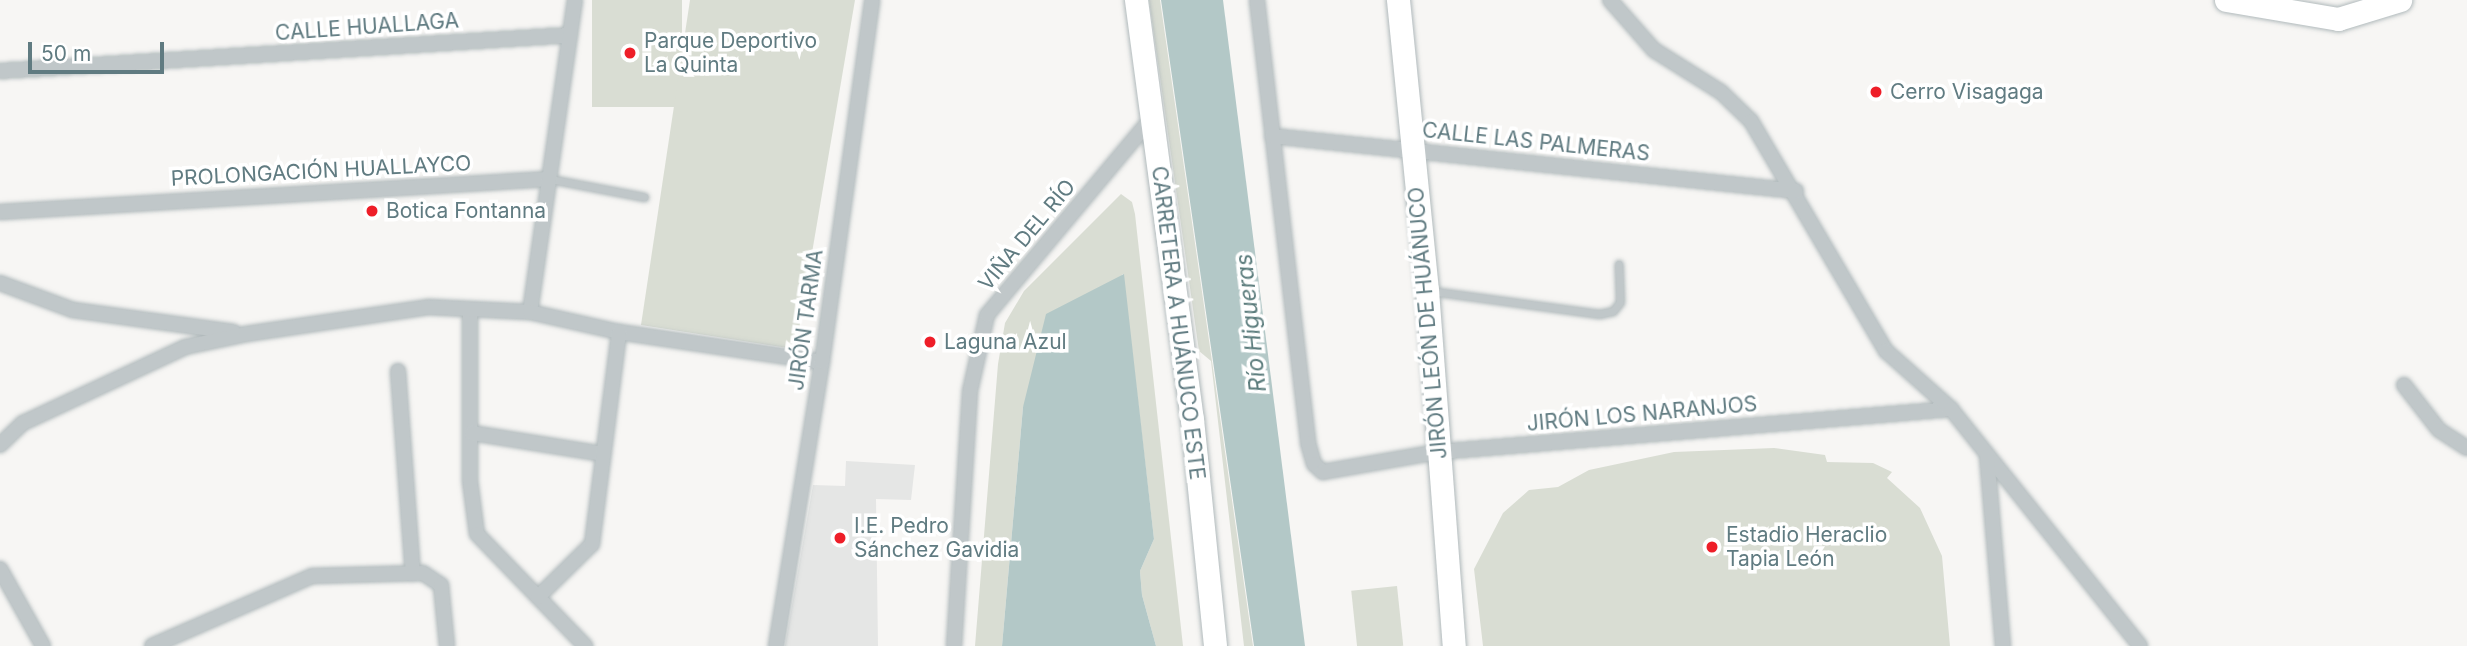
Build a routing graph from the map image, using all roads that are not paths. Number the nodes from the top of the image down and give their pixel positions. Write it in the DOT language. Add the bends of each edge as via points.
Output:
graph roads {
  1 [pos="575,0"];
  2 [pos="872,0"];
  3 [pos="1136,0"];
  4 [pos="1257,0"];
  5 [pos="1398,0"];
  6 [pos="1610,0"];
  7 [pos="2226,0"];
  8 [pos="2400,0"];
  9 [pos="570,35"];
  10 [pos="0,71"];
  11 [pos="1152,119"];
  12 [pos="1272,136"];
  13 [pos="1414,150"];
  14 [pos="549,178"];
  15 [pos="1796,191"];
  16 [pos="644,197"];
  17 [pos="0,212"];
  18 [pos="1619,264"];
  19 [pos="0,283"];
  20 [pos="1427,290"];
  21 [pos="470,311"];
  22 [pos="530,312"];
  23 [pos="619,332"];
  24 [pos="246,334"];
  25 [pos="822,362"];
  26 [pos="398,371"];
  27 [pos="2404,385"];
  28 [pos="1951,409"];
  29 [pos="472,433"];
  30 [pos="0,445"];
  31 [pos="2467,448"];
  32 [pos="1438,452"];
  33 [pos="603,454"];
  34 [pos="1987,456"];
  35 [pos="0,569"];
  36 [pos="413,573"];
  37 [pos="538,597"];
  38 [pos="43,646"];
  39 [pos="152,646"];
  40 [pos="447,646"];
  41 [pos="585,646"];
  42 [pos="776,646"];
  43 [pos="954,646"];
  44 [pos="1215,646"];
  45 [pos="1454,646"];
  46 [pos="2003,646"];
  47 [pos="2140,646"];
  1 -- 9 [label="street"];
  2 -- 25 [label="street, JIRÓN TARMA"];
  3 -- 11 [label="main road, CARRETERA A HUÁNUCO ESTE"];
  4 -- 12 [label="street"];
  5 -- 13 [label="main road, JIRÓN LEÓN DE HUÁNUCO"];
  6 -- 15 [label="street" via="1654,50 1721,92 1751,121"];
  7 -- 8 [label="main road" via="2339,19"];
  9 -- 10 [label="street, CALLE HUALLAGA"];
  9 -- 14 [label="street"];
  11 -- 43 [label="street, VIÑA DEL RÍO" via="988,315 970,391"];
  11 -- 44 [label="main road, CARRETERA A HUÁNUCO ESTE" via="1192,419"];
  12 -- 13 [label="street, CALLE LAS PALMERAS"];
  12 -- 32 [label="street, JIRÓN LOS NARANJOS" via="1314,464 1323,472 1339,471"];
  13 -- 15 [label="street, CALLE LAS PALMERAS"];
  13 -- 20 [label="main road, JIRÓN LEÓN DE HUÁNUCO"];
  14 -- 16 [label="lane, PROLONGACIÓN HUALLAYCO"];
  14 -- 17 [label="street, PROLONGACIÓN HUALLAYCO"];
  14 -- 22 [label="street"];
  15 -- 28 [label="street" via="1886,351"];
  18 -- 20 [label="lane" via="1620,302 1613,311 1600,314"];
  19 -- 24 [label="street" via="73,310"];
  20 -- 32 [label="main road, JIRÓN LEÓN DE HUÁNUCO"];
  21 -- 22 [label="street"];
  21 -- 24 [label="street" via="428,307"];
  21 -- 29 [label="street"];
  22 -- 23 [label="street"];
  23 -- 25 [label="street"];
  23 -- 33 [label="street"];
  24 -- 30 [label="street" via="186,347 23,423"];
  25 -- 42 [label="street, JIRÓN TARMA"];
  26 -- 36 [label="street"];
  27 -- 31 [label="street" via="2439,430"];
  28 -- 32 [label="street, JIRÓN LOS NARANJOS"];
  28 -- 34 [label="street"];
  29 -- 33 [label="street"];
  29 -- 37 [label="street" via="470,481 477,534"];
  32 -- 45 [label="main road, JIRÓN LEÓN DE HUÁNUCO"];
  33 -- 37 [label="street" via="589,552"];
  34 -- 46 [label="street"];
  34 -- 47 [label="street"];
  35 -- 38 [label="street"];
  36 -- 39 [label="street" via="313,576"];
  36 -- 40 [label="street" via="424,573 442,585"];
  37 -- 41 [label="street"];
}
